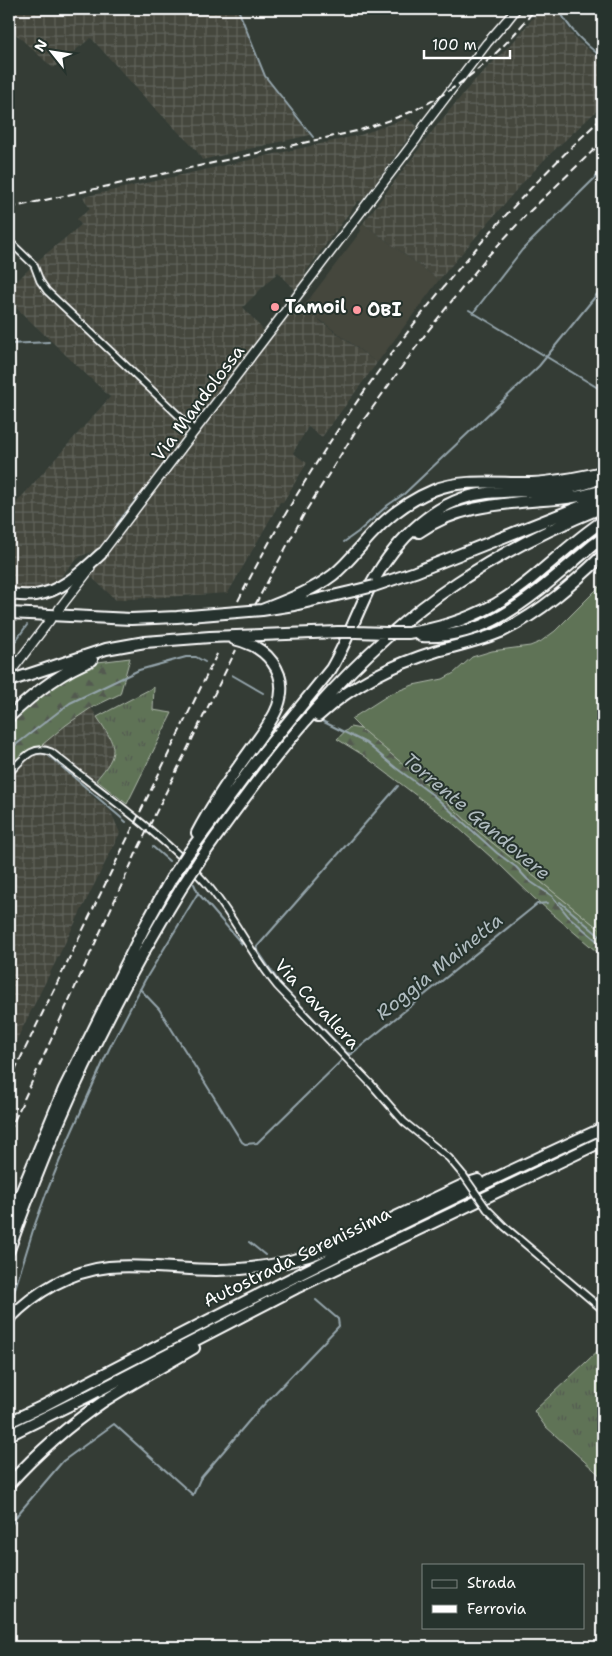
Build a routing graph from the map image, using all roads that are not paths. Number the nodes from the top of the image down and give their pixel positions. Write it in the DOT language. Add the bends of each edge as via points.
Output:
graph roads {
  1 [pos="516,9"];
  2 [pos="9,241"];
  3 [pos="195,431"];
  4 [pos="603,472"];
  5 [pos="603,477"];
  6 [pos="603,490"];
  7 [pos="603,497"];
  8 [pos="603,507"];
  9 [pos="603,522"];
  10 [pos="603,538"];
  11 [pos="101,554"];
  12 [pos="603,555"];
  13 [pos="377,574"];
  14 [pos="9,594"];
  15 [pos="9,609"];
  16 [pos="59,610"];
  17 [pos="262,610"];
  18 [pos="9,613"];
  19 [pos="81,617"];
  20 [pos="50,620"];
  21 [pos="408,633"];
  22 [pos="210,637"];
  23 [pos="163,640"];
  24 [pos="9,674"];
  25 [pos="9,680"];
  26 [pos="9,717"];
  27 [pos="276,757"];
  28 [pos="9,773"];
  29 [pos="186,855"];
  30 [pos="603,1128"];
  31 [pos="603,1141"];
  32 [pos="524,1164"];
  33 [pos="9,1222"];
  34 [pos="9,1250"];
  35 [pos="296,1288"];
  36 [pos="603,1310"];
  37 [pos="9,1319"];
  38 [pos="9,1422"];
  39 [pos="9,1435"];
  40 [pos="9,1484"];
  1 -- 3 [label="main road, Via Mandolossa" via="426,123"];
  2 -- 3 [label="street" via="34,266 47,292"];
  3 -- 11 [label="main road, Via Mandolossa"];
  4 -- 17 [label="highway" via="559,481 484,483 435,490 395,514 335,574 313,589"];
  5 -- 13 [label="highway" via="573,488 484,493 449,505 427,518 407,536 388,556"];
  6 -- 13 [label="highway" via="581,497 488,505 442,518 410,538"];
  7 -- 17 [label="highway, bridge" via="374,586"];
  8 -- 27 [label="highway" via="524,544 434,599 359,665"];
  9 -- 21 [label="highway" via="495,604 452,624"];
  10 -- 21 [label="highway" via="519,606 486,624 458,634"];
  11 -- 14 [label="highway" via="52,591 34,595"];
  11 -- 16 [label="main road, Via Mandolossa"];
  12 -- 27 [label="highway" via="561,594 504,630 391,667 362,683 325,710"];
  13 -- 29 [label="highway" via="331,669"];
  15 -- 19 [label="highway"];
  17 -- 19 [label="highway" via="177,618"];
  18 -- 19 [label="highway"];
  20 -- 24 [label="main road"];
  21 -- 22 [label="highway, bridge"];
  22 -- 23 [label="highway"];
  22 -- 29 [label="highway" via="246,642 263,652 276,667 280,698 268,725 210,808"];
  23 -- 25 [label="highway" via="106,649"];
  23 -- 26 [label="highway" via="81,664 60,675"];
  27 -- 34 [label="highway, bridge" via="199,862 137,961 86,1060 50,1140"];
  28 -- 36 [label="street, Via Cavallera, bridge" via="35,750 43,748 126,809 167,844 212,890 276,986 404,1122 449,1158 505,1227"];
  29 -- 33 [label="highway, bridge" via="144,928 64,1088"];
  30 -- 32 [label="highway, Autostrada Serenissima"];
  31 -- 35 [label="highway, Autostrada Serenissima"];
  32 -- 37 [label="highway" via="465,1184 310,1256 266,1267 233,1270 107,1267 74,1276 46,1289"];
  32 -- 38 [label="highway, Autostrada Serenissima" via="290,1278"];
  35 -- 39 [label="highway, Autostrada Serenissima"];
  35 -- 40 [label="highway" via="106,1400 42,1450"];
}
